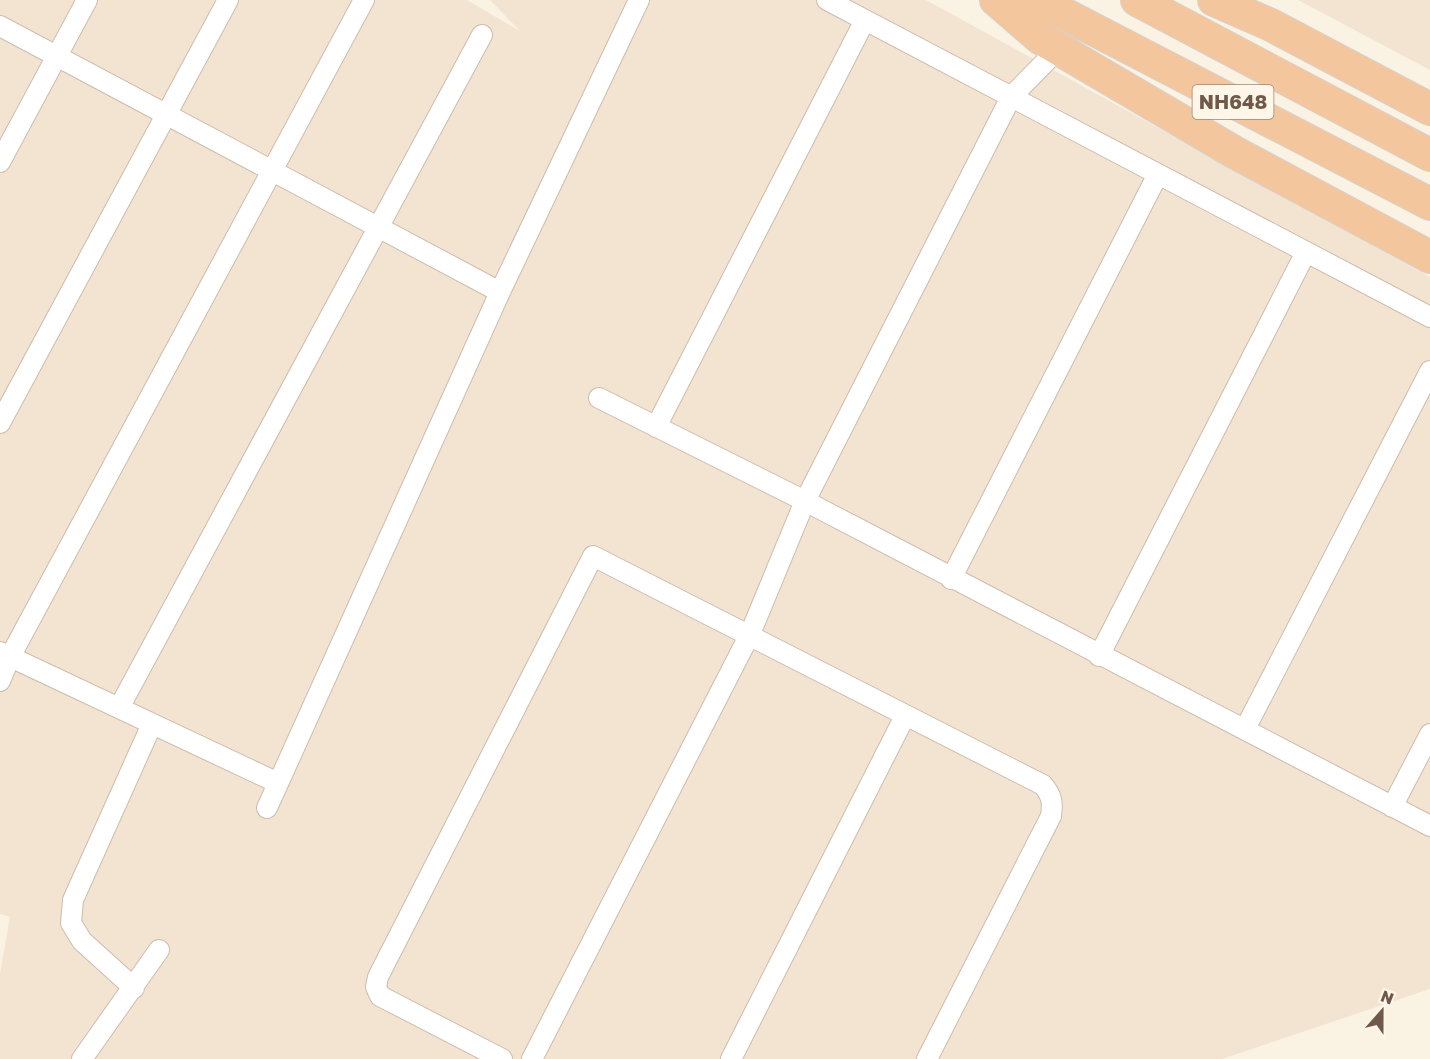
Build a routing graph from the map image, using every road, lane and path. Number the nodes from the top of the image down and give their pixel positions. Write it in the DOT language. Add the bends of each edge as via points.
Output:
graph roads {
  1 [pos="87,0"];
  2 [pos="228,0"];
  3 [pos="364,0"];
  4 [pos="827,0"];
  5 [pos="996,0"];
  6 [pos="1037,0"];
  7 [pos="1137,0"];
  8 [pos="1214,0"];
  9 [pos="634,2"];
  10 [pos="865,20"];
  11 [pos="0,26"];
  12 [pos="482,35"];
  13 [pos="1058,49"];
  14 [pos="57,57"];
  15 [pos="1011,97"];
  16 [pos="1430,109"];
  17 [pos="166,115"];
  18 [pos="1430,155"];
  19 [pos="0,162"];
  20 [pos="273,171"];
  21 [pos="1158,174"];
  22 [pos="1430,204"];
  23 [pos="378,227"];
  24 [pos="1306,252"];
  25 [pos="1430,257"];
  26 [pos="500,292"];
  27 [pos="1430,317"];
  28 [pos="1430,371"];
  29 [pos="600,398"];
  30 [pos="0,423"];
  31 [pos="656,427"];
  32 [pos="805,501"];
  33 [pos="951,579"];
  34 [pos="750,634"];
  35 [pos="5,654"];
  36 [pos="1099,656"];
  37 [pos="0,681"];
  38 [pos="119,708"];
  39 [pos="905,716"];
  40 [pos="152,724"];
  41 [pos="1245,729"];
  42 [pos="1430,734"];
  43 [pos="278,783"];
  44 [pos="1392,807"];
  45 [pos="267,808"];
  46 [pos="1430,826"];
  47 [pos="159,950"];
  48 [pos="134,988"];
  49 [pos="82,1059"];
  50 [pos="502,1059"];
  51 [pos="532,1059"];
  52 [pos="732,1059"];
  53 [pos="927,1059"];
  1 -- 14 [label="street"];
  2 -- 17 [label="street"];
  3 -- 20 [label="street"];
  4 -- 10 [label="street"];
  5 -- 13 [label="highway"];
  6 -- 22 [label="highway, NH648"];
  7 -- 18 [label="highway, NH648"];
  8 -- 16 [label="highway" via="1271,25"];
  9 -- 26 [label="street"];
  10 -- 15 [label="street"];
  10 -- 31 [label="street"];
  11 -- 14 [label="street"];
  12 -- 23 [label="street"];
  13 -- 15 [label="street"];
  13 -- 25 [label="highway" via="1234,152"];
  14 -- 17 [label="street"];
  14 -- 19 [label="street"];
  15 -- 21 [label="street"];
  15 -- 32 [label="street"];
  17 -- 20 [label="street"];
  17 -- 30 [label="street"];
  20 -- 23 [label="street"];
  20 -- 35 [label="street"];
  21 -- 24 [label="street"];
  21 -- 33 [label="street"];
  23 -- 26 [label="street"];
  23 -- 38 [label="street"];
  24 -- 27 [label="street"];
  24 -- 36 [label="street"];
  26 -- 43 [label="street"];
  28 -- 41 [label="street"];
  29 -- 31 [label="street"];
  31 -- 32 [label="street"];
  32 -- 33 [label="street"];
  32 -- 34 [label="street"];
  33 -- 36 [label="street"];
  34 -- 39 [label="street"];
  34 -- 50 [label="street" via="596,556 590,558 376,987 380,996"];
  34 -- 51 [label="street"];
  35 -- 37 [label="street"];
  35 -- 38 [label="street"];
  36 -- 41 [label="street"];
  38 -- 40 [label="street"];
  39 -- 52 [label="street"];
  39 -- 53 [label="street" via="1043,785 1053,803 1051,816"];
  40 -- 43 [label="street"];
  40 -- 48 [label="street" via="73,900 71,924 82,941"];
  41 -- 44 [label="street"];
  42 -- 44 [label="street"];
  43 -- 45 [label="street"];
  44 -- 46 [label="street"];
  47 -- 48 [label="street"];
  48 -- 49 [label="street"];
}
